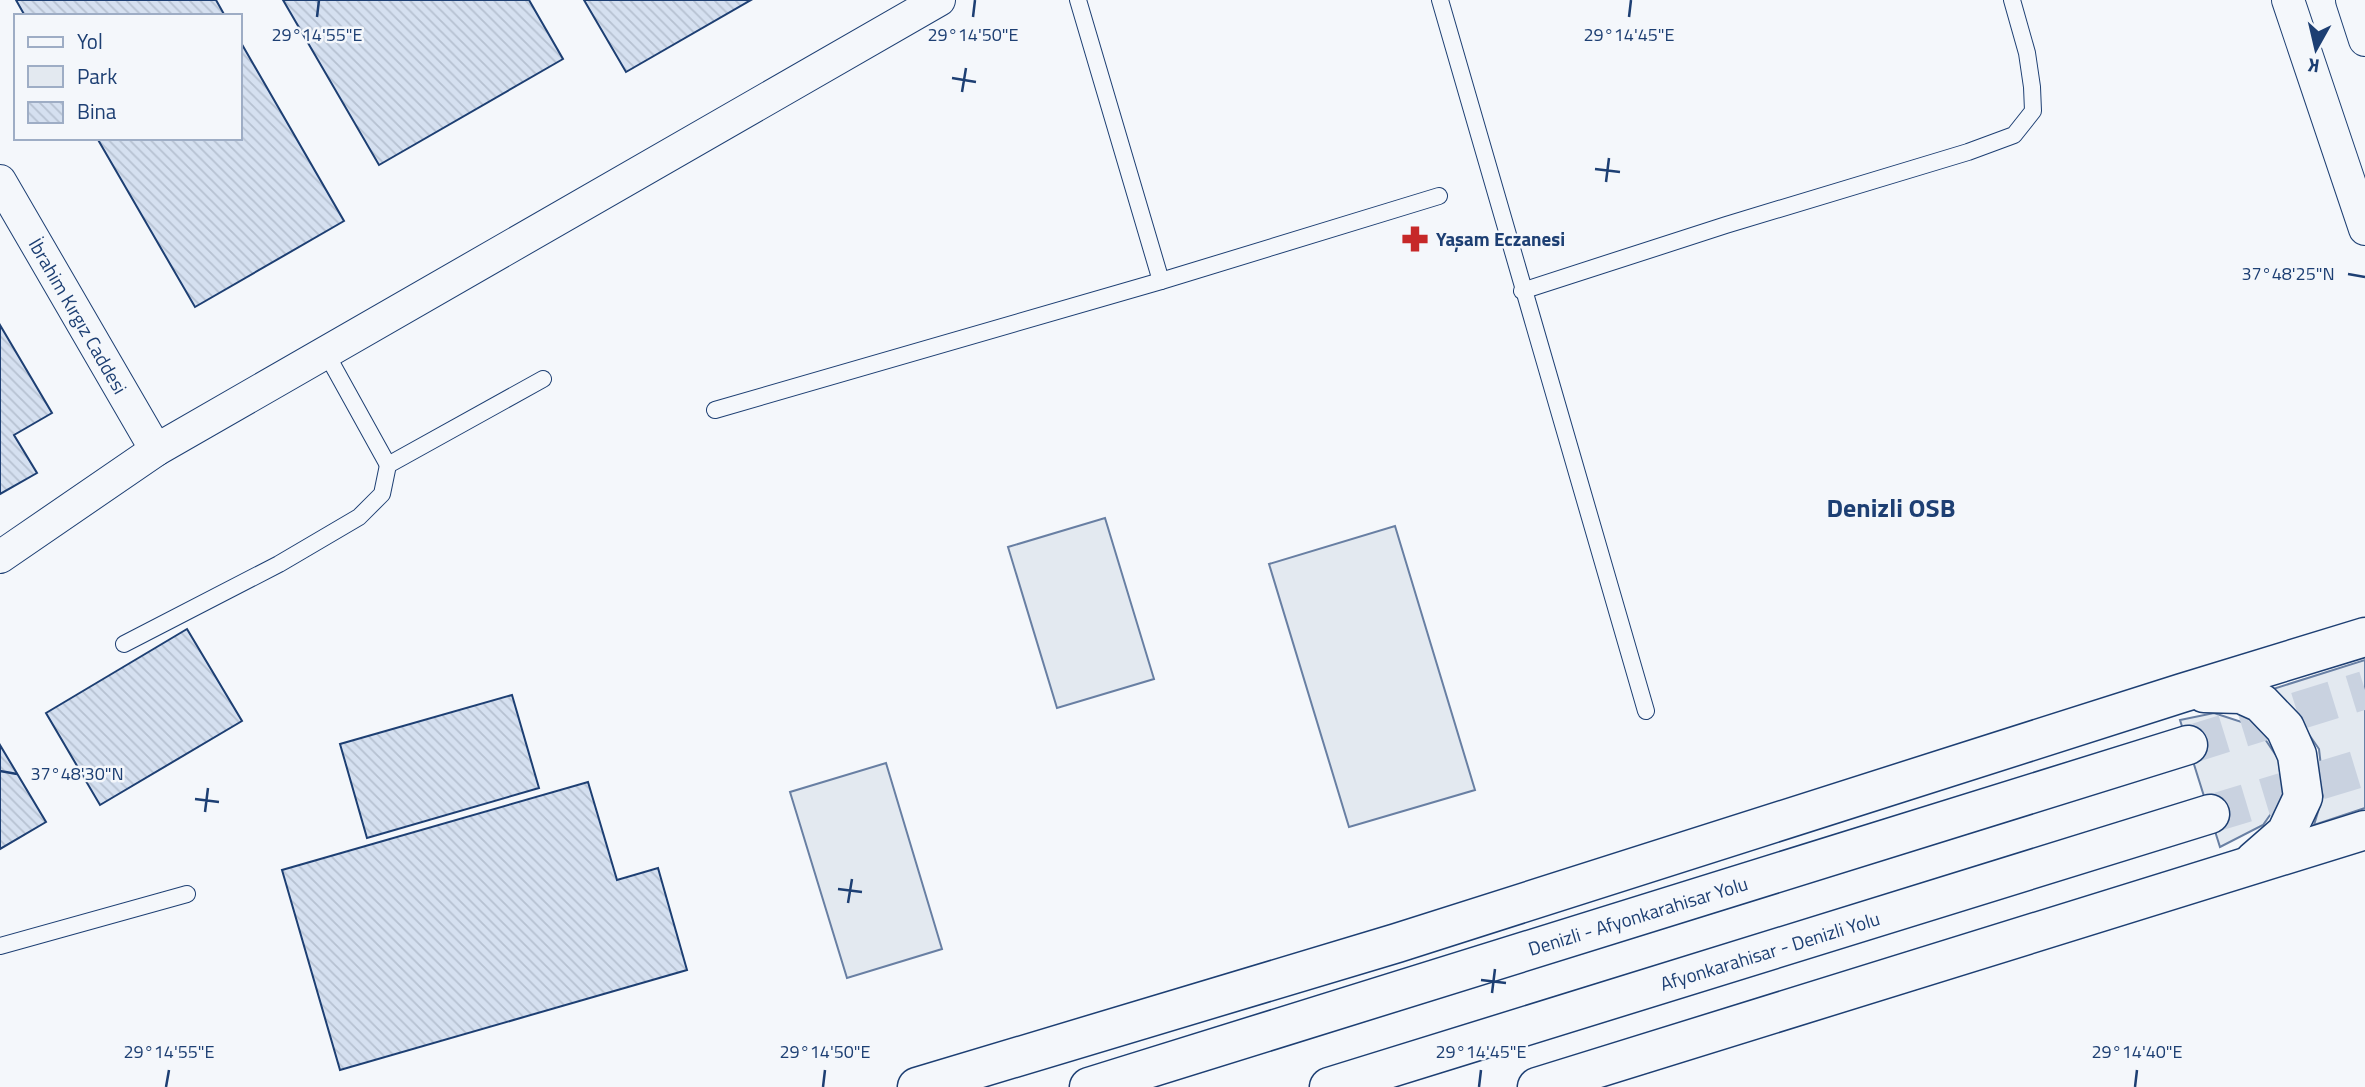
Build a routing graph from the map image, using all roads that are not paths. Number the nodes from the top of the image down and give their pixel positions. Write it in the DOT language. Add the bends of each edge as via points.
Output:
graph roads {
  1 [pos="939,0"];
  2 [pos="1079,0"];
  3 [pos="1440,0"];
  4 [pos="2012,0"];
  5 [pos="2288,0"];
  6 [pos="0,181"];
  7 [pos="1439,196"];
  8 [pos="2365,229"];
  9 [pos="1161,281"];
  10 [pos="1522,291"];
  11 [pos="326,352"];
  12 [pos="543,379"];
  13 [pos="715,410"];
  14 [pos="156,450"];
  15 [pos="388,466"];
  16 [pos="0,557"];
  17 [pos="2365,637"];
  18 [pos="124,644"];
  19 [pos="2182,693"];
  20 [pos="1646,711"];
  21 [pos="2188,745"];
  22 [pos="2210,814"];
  23 [pos="2365,830"];
  24 [pos="2248,867"];
  25 [pos="187,894"];
  26 [pos="0,946"];
  27 [pos="917,1087"];
  28 [pos="1089,1087"];
  29 [pos="1329,1087"];
  30 [pos="1538,1087"];
  1 -- 11 [label="street"];
  2 -- 9 [label="lane"];
  3 -- 10 [label="lane"];
  4 -- 10 [label="lane" via="2027,53 2033,111 2014,135"];
  5 -- 8 [label="street"];
  6 -- 14 [label="street, İbrahim Kırgız Caddesi"];
  7 -- 9 [label="lane"];
  9 -- 13 [label="lane"];
  10 -- 20 [label="lane"];
  11 -- 14 [label="street"];
  11 -- 15 [label="lane"];
  12 -- 15 [label="lane"];
  14 -- 16 [label="street"];
  15 -- 18 [label="lane" via="382,494 359,517"];
  17 -- 19 [label="highway"];
  19 -- 24 [label="highway" via="2241,694 2261,702 2285,728 2297,755 2303,797 2286,833"];
  19 -- 27 [label="highway" via="1396,943"];
  21 -- 28 [label="highway, Denizli - Afyonkarahisar Yolu"];
  22 -- 29 [label="highway, Afyonkarahisar - Denizli Yolu"];
  23 -- 24 [label="highway"];
  24 -- 30 [label="highway"];
  25 -- 26 [label="lane"];
}
